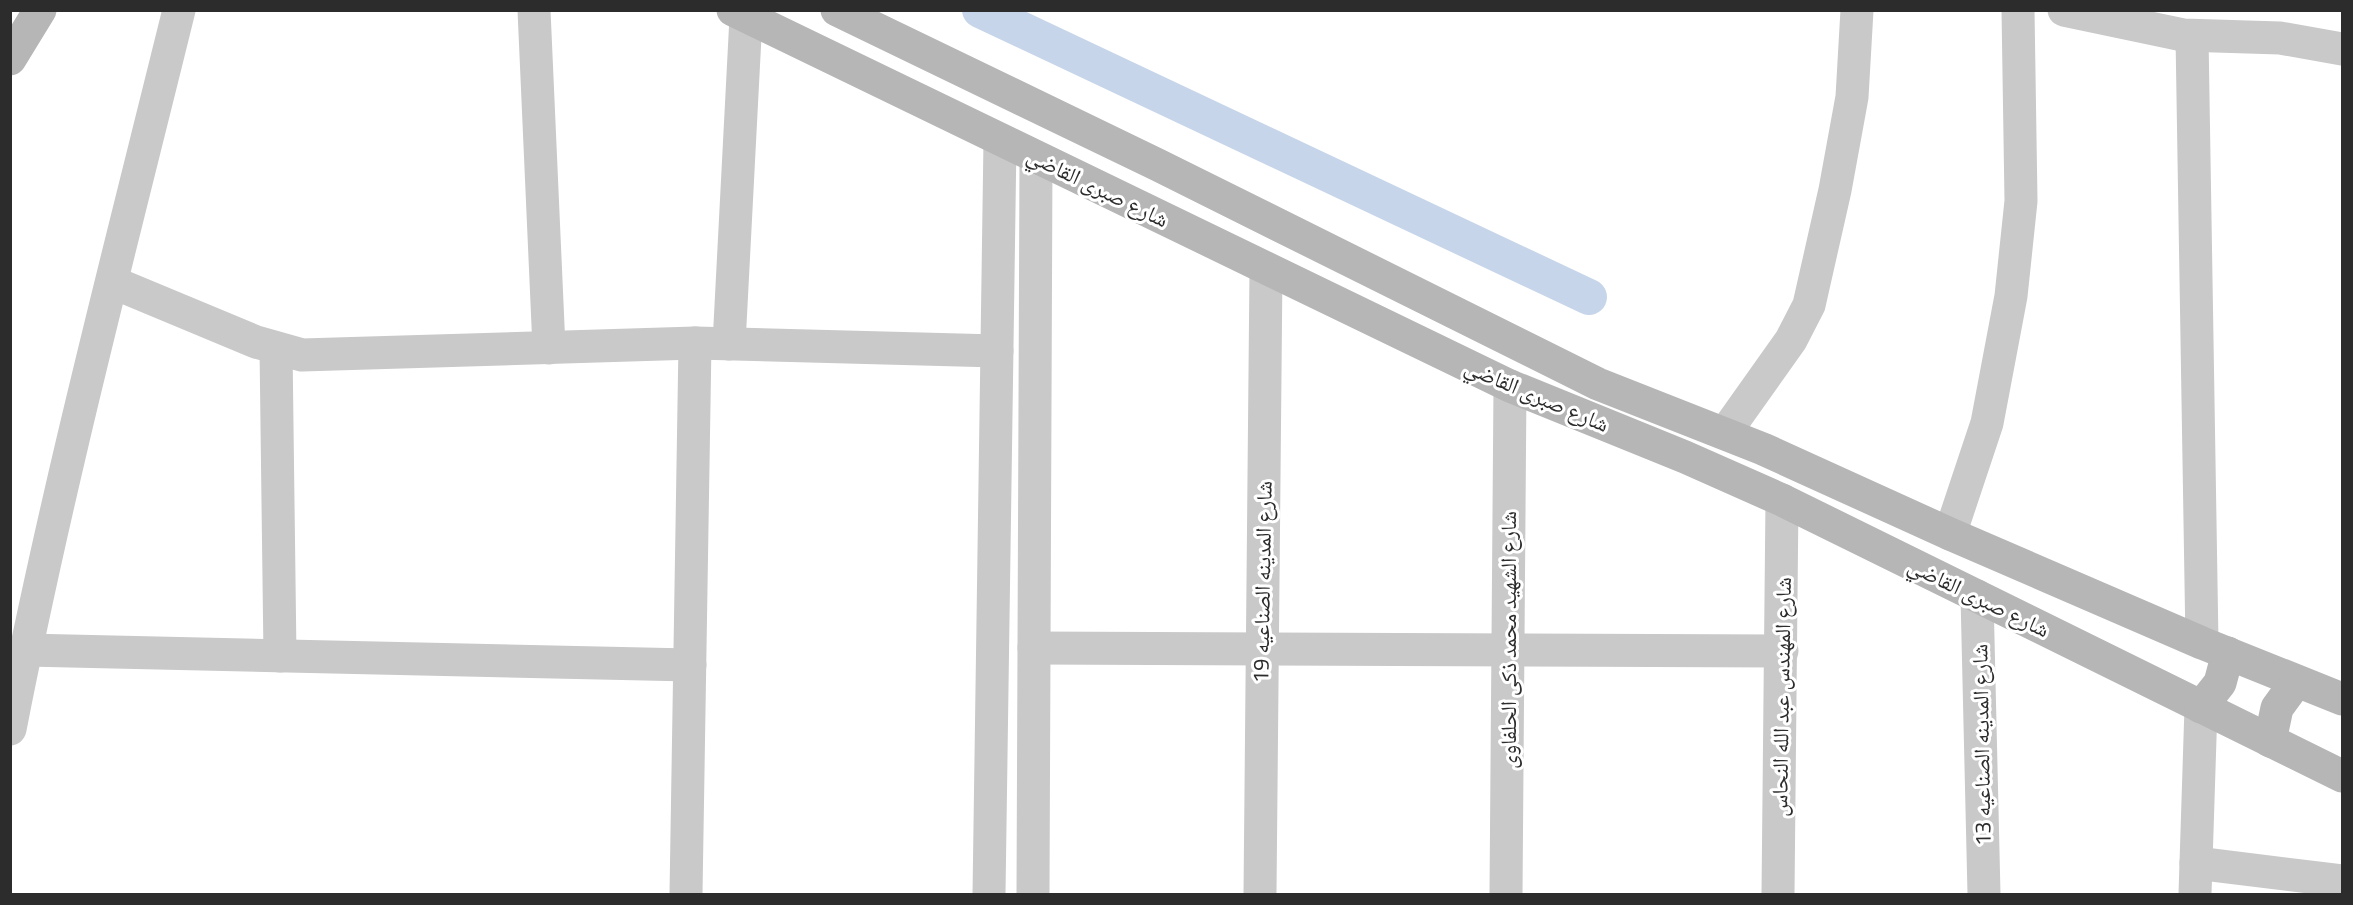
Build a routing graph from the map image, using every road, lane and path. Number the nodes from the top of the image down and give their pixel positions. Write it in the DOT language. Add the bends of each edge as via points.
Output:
graph roads {
  1 [pos="40,10"];
  2 [pos="179,10"];
  3 [pos="534,10"];
  4 [pos="837,10"];
  5 [pos="1857,10"];
  6 [pos="2018,10"];
  7 [pos="2064,10"];
  8 [pos="740,14"];
  9 [pos="2192,36"];
  10 [pos="2343,49"];
  11 [pos="10,60"];
  12 [pos="1000,140"];
  13 [pos="1036,158"];
  14 [pos="1266,269"];
  15 [pos="112,282"];
  16 [pos="694,343"];
  17 [pos="729,344"];
  18 [pos="276,348"];
  19 [pos="549,348"];
  20 [pos="997,351"];
  21 [pos="1510,386"];
  22 [pos="1725,433"];
  23 [pos="1782,500"];
  24 [pos="1950,534"];
  25 [pos="1977,596"];
  26 [pos="1034,648"];
  27 [pos="2215,648"];
  28 [pos="26,650"];
  29 [pos="1261,650"];
  30 [pos="1507,651"];
  31 [pos="1782,651"];
  32 [pos="280,656"];
  33 [pos="690,665"];
  34 [pos="2296,682"];
  35 [pos="2343,699"];
  36 [pos="2201,707"];
  37 [pos="10,729"];
  38 [pos="2270,741"];
  39 [pos="2343,776"];
  40 [pos="2196,879"];
  41 [pos="2343,880"];
  42 [pos="686,894"];
  43 [pos="989,894"];
  44 [pos="1033,894"];
  45 [pos="1260,894"];
  46 [pos="1506,894"];
  47 [pos="1778,894"];
  48 [pos="1984,894"];
  1 -- 11 [label="street"];
  2 -- 15 [label="street"];
  3 -- 19 [label="street"];
  4 -- 22 [label="street, شارع صبرى القاضي" via="1578,374"];
  5 -- 22 [label="street" via="1852,97 1809,305 1791,340"];
  6 -- 24 [label="street" via="2021,201 2011,296 1987,423"];
  7 -- 9 [label="street"];
  8 -- 12 [label="street, شارع صبرى القاضي"];
  8 -- 17 [label="street"];
  9 -- 10 [label="street" via="2280,38"];
  9 -- 27 [label="street"];
  12 -- 13 [label="street, شارع صبرى القاضي"];
  12 -- 20 [label="street"];
  13 -- 14 [label="street, شارع صبرى القاضي"];
  13 -- 26 [label="street"];
  14 -- 21 [label="street, شارع صبرى القاضي"];
  14 -- 29 [label="street, شارع المدينه الصناعيه 19"];
  15 -- 18 [label="street"];
  15 -- 28 [label="street"];
  16 -- 17 [label="street"];
  16 -- 19 [label="street"];
  16 -- 33 [label="street"];
  17 -- 20 [label="street"];
  18 -- 19 [label="street" via="302,355"];
  18 -- 32 [label="street"];
  20 -- 43 [label="street"];
  21 -- 23 [label="street, شارع صبرى القاضي"];
  21 -- 30 [label="street, شارع الشهيد محمد ذكى الحلفاوى"];
  22 -- 24 [label="street, شارع صبرى القاضي"];
  23 -- 25 [label="street, شارع صبرى القاضي"];
  23 -- 31 [label="street, شارع المهندس عبد الله النحاس"];
  24 -- 27 [label="street, شارع صبرى القاضي"];
  25 -- 36 [label="street, شارع صبرى القاضي"];
  25 -- 48 [label="street, شارع المدينه الصناعيه 13"];
  26 -- 29 [label="street"];
  26 -- 44 [label="street"];
  27 -- 34 [label="street, شارع صبرى القاضي"];
  27 -- 36 [label="street" via="2220,683"];
  28 -- 32 [label="street"];
  28 -- 37 [label="street"];
  29 -- 30 [label="street"];
  29 -- 45 [label="street, شارع المدينه الصناعيه 19"];
  30 -- 31 [label="street"];
  30 -- 46 [label="street, شارع الشهيد محمد ذكى الحلفاوى"];
  31 -- 47 [label="street, شارع المهندس عبد الله النحاس"];
  32 -- 33 [label="street"];
  33 -- 42 [label="street"];
  34 -- 35 [label="street, شارع صبرى القاضي"];
  34 -- 38 [label="street" via="2277,708"];
  36 -- 38 [label="street, شارع صبرى القاضي"];
  36 -- 40 [label="street"];
  38 -- 39 [label="street, شارع صبرى القاضي"];
  40 -- 41 [label="street"];
}
